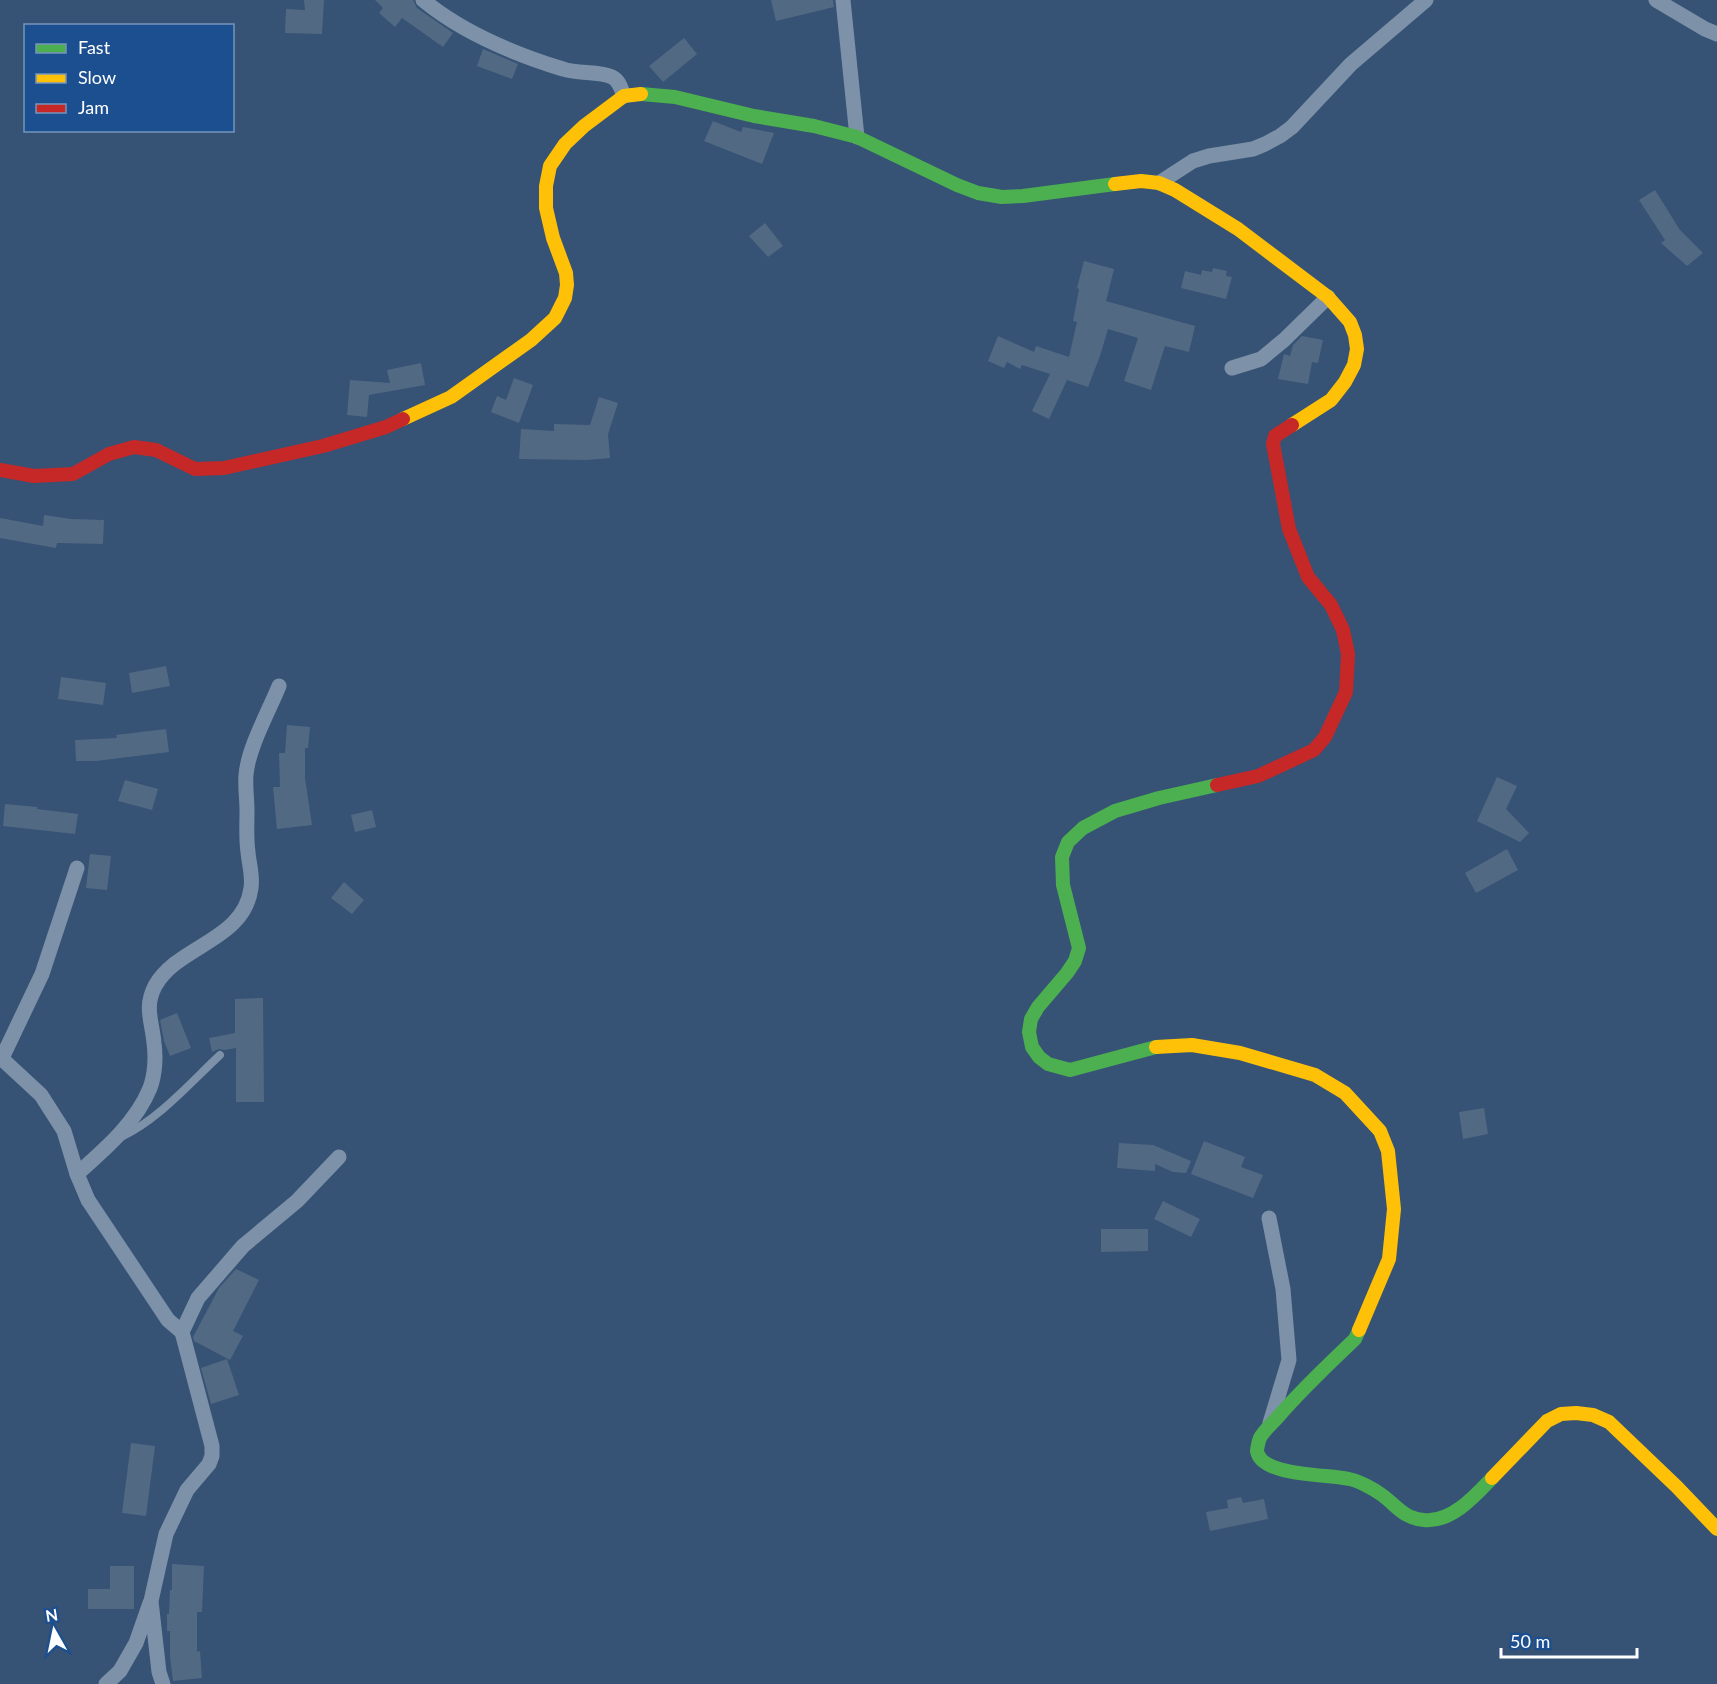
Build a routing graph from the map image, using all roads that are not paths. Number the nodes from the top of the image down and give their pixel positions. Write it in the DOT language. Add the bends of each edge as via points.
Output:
graph roads {
  1 [pos="423,0"];
  2 [pos="843,0"];
  3 [pos="1426,0"];
  4 [pos="1656,0"];
  5 [pos="1717,34"];
  6 [pos="624,96"];
  7 [pos="857,138"];
  8 [pos="1159,183"];
  9 [pos="1328,297"];
  10 [pos="1232,368"];
  11 [pos="0,470"];
  12 [pos="279,686"];
  13 [pos="77,868"];
  14 [pos="220,1055"];
  15 [pos="1,1058"];
  16 [pos="114,1140"];
  17 [pos="339,1157"];
  18 [pos="77,1174"];
  19 [pos="1269,1218"];
  20 [pos="182,1332"];
  21 [pos="1268,1428"];
  22 [pos="1717,1529"];
  23 [pos="151,1600"];
  24 [pos="106,1684"];
  25 [pos="163,1684"];
  1 -- 6 [label="street" via="492,43 565,70 615,78"];
  2 -- 7 [label="street"];
  3 -- 8 [label="street" via="1351,64 1280,136 1253,149 1193,161"];
  4 -- 5 [label="street"];
  6 -- 7 [label="street" via="645,93 675,98"];
  6 -- 11 [label="street" via="584,126 550,166 546,208 567,285 555,318 531,340 451,397 386,427 224,468 195,469 156,450 134,447 63,476"];
  7 -- 8 [label="street" via="978,193 1023,196 1141,181"];
  8 -- 9 [label="street" via="1238,229"];
  9 -- 10 [label="street" via="1261,359"];
  9 -- 21 [label="street" via="1350,322 1355,335 1354,365 1331,400 1280,432 1273,444 1289,529 1308,577 1331,605 1343,630 1348,654 1346,692 1339,711 1326,737 1314,750 1258,776 1115,811 1083,828 1068,842 1062,857 1062,885 1078,957 1042,1000 1029,1031 1040,1059 1070,1070 1154,1047 1192,1045 1239,1053 1315,1075 1345,1093 1380,1131 1388,1151 1394,1209 1389,1258 1355,1339"];
  12 -- 16 [label="street" via="246,774 251,889 245,906 223,933 182,958 155,986 149,1002 155,1066 150,1088"];
  13 -- 15 [label="street" via="42,974"];
  14 -- 16 [label="lane" via="133,1132"];
  15 -- 18 [label="street" via="41,1095 64,1131"];
  16 -- 18 [label="street"];
  17 -- 20 [label="street" via="297,1201 243,1246 198,1298"];
  18 -- 20 [label="street" via="88,1200 132,1267 168,1320"];
  19 -- 21 [label="street" via="1283,1289 1289,1359"];
  20 -- 23 [label="street" via="212,1456 187,1490 166,1534"];
  21 -- 22 [label="street" via="1257,1450 1261,1459 1279,1469 1350,1479 1381,1494 1409,1516 1436,1520 1473,1498 1547,1421 1561,1414 1593,1415 1609,1422"];
  23 -- 24 [label="street" via="135,1643 120,1671"];
  23 -- 25 [label="street"];
}
